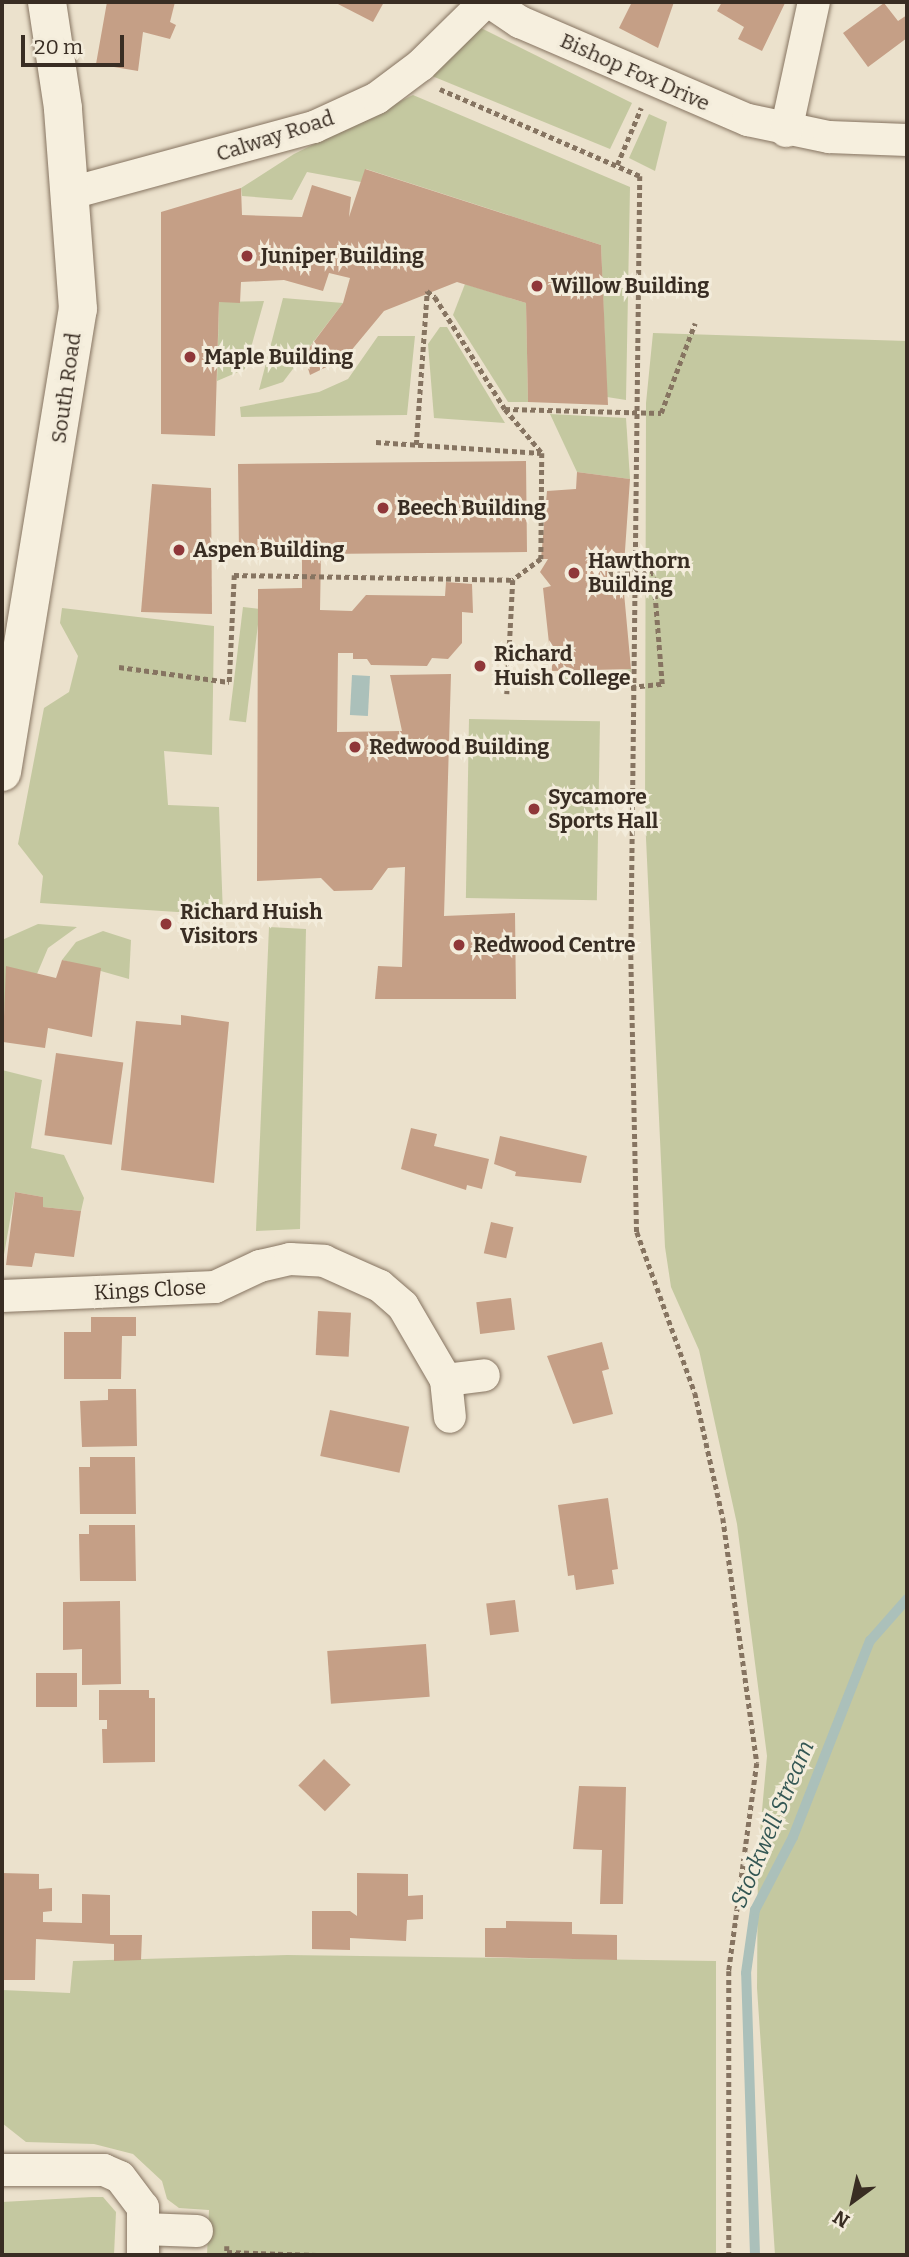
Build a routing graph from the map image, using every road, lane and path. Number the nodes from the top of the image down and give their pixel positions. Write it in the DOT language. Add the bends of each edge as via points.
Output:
graph roads {
  1 [pos="47,2"];
  2 [pos="487,2"];
  3 [pos="814,2"];
  4 [pos="408,75"];
  5 [pos="635,120"];
  6 [pos="786,131"];
  7 [pos="907,140"];
  8 [pos="617,165"];
  9 [pos="71,192"];
  10 [pos="695,323"];
  11 [pos="505,409"];
  12 [pos="638,412"];
  13 [pos="376,442"];
  14 [pos="416,445"];
  15 [pos="542,453"];
  16 [pos="608,574"];
  17 [pos="513,580"];
  18 [pos="119,667"];
  19 [pos="634,686"];
  20 [pos="506,694"];
  21 [pos="2,772"];
  22 [pos="2,1296"];
  23 [pos="484,1376"];
  24 [pos="446,1380"];
  25 [pos="450,1417"];
  26 [pos="2,2170"];
  27 [pos="197,2231"];
  28 [pos="143,2242"];
  29 [pos="317,2255"];
  30 [pos="729,2255"];
  1 -- 9 [label="main road, South Road"];
  2 -- 4 [label="street, Calway Road"];
  2 -- 6 [label="street, Bishop Fox Drive" via="520,22 681,93"];
  3 -- 6 [label="street"];
  4 -- 8 [label="path"];
  4 -- 9 [label="street, Calway Road" via="377,98 314,127"];
  5 -- 8 [label="path"];
  6 -- 7 [label="street, Bishop Fox Drive"];
  8 -- 12 [label="path" via="640,176"];
  9 -- 21 [label="main road, South Road" via="78,309"];
  10 -- 12 [label="path" via="661,413"];
  11 -- 12 [label="path"];
  11 -- 14 [label="path" via="435,297 426,292"];
  11 -- 15 [label="path"];
  12 -- 19 [label="path"];
  13 -- 14 [label="path"];
  14 -- 15 [label="path"];
  15 -- 17 [label="path" via="541,559"];
  16 -- 19 [label="path, bridge" via="653,573 662,684"];
  17 -- 18 [label="path" via="234,575 229,682"];
  17 -- 20 [label="path"];
  19 -- 30 [label="path" via="631,955 637,1232 698,1406 723,1518 757,1763 729,1971"];
  22 -- 24 [label="street, Kings Close" via="215,1287 260,1266 290,1259 324,1261 380,1286 403,1306"];
  23 -- 24 [label="street"];
  24 -- 25 [label="street, Kings Close"];
  26 -- 28 [label="street" via="104,2170 120,2177 142,2207"];
  27 -- 28 [label="street"];
  27 -- 29 [label="path" via="227,2234 227,2252"];
}
